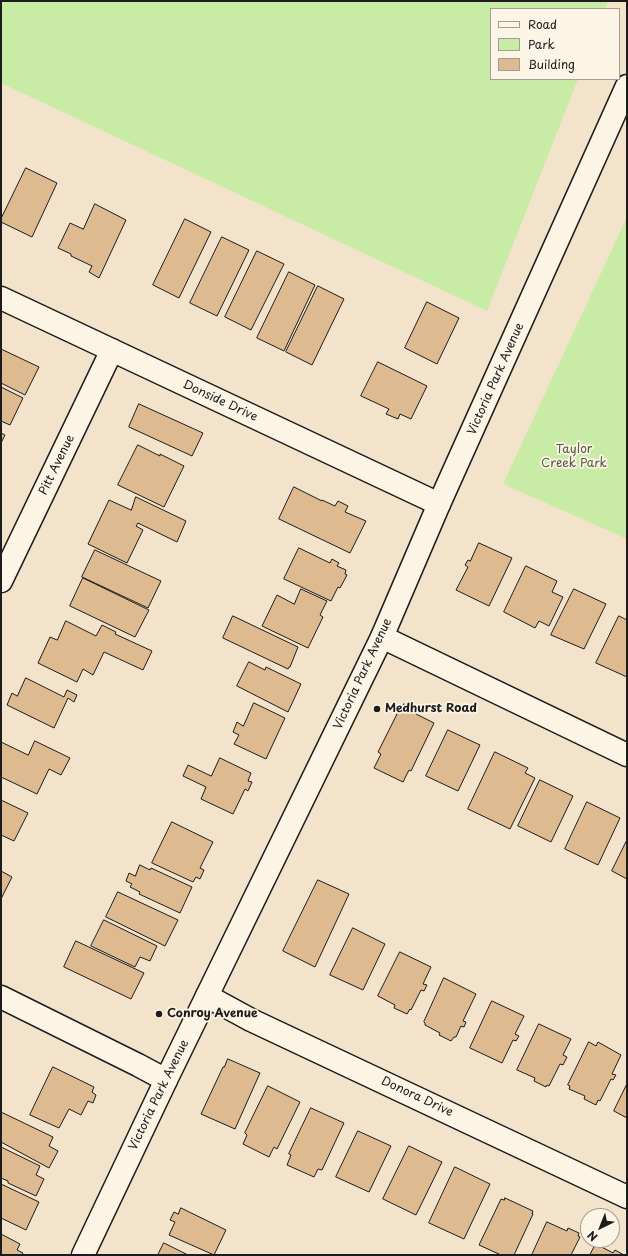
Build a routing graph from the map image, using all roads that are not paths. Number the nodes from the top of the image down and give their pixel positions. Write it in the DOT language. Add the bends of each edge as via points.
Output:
graph roads {
  1 [pos="627,86"];
  2 [pos="1,298"];
  3 [pos="112,350"];
  4 [pos="439,504"];
  5 [pos="1,581"];
  6 [pos="382,637"];
  7 [pos="627,755"];
  8 [pos="207,996"];
  9 [pos="1,997"];
  10 [pos="166,1080"];
  11 [pos="627,1197"];
  12 [pos="83,1255"];
  1 -- 4 [label="street, Victoria Park Avenue"];
  2 -- 3 [label="street, Donside Drive"];
  3 -- 4 [label="street, Donside Drive"];
  3 -- 5 [label="street, Pitt Avenue"];
  4 -- 6 [label="street, Victoria Park Avenue"];
  6 -- 7 [label="street"];
  6 -- 8 [label="street, Victoria Park Avenue"];
  8 -- 10 [label="street, Victoria Park Avenue"];
  8 -- 11 [label="street, Donora Drive" via="251,1020"];
  9 -- 10 [label="street"];
  10 -- 12 [label="street, Victoria Park Avenue"];
}
